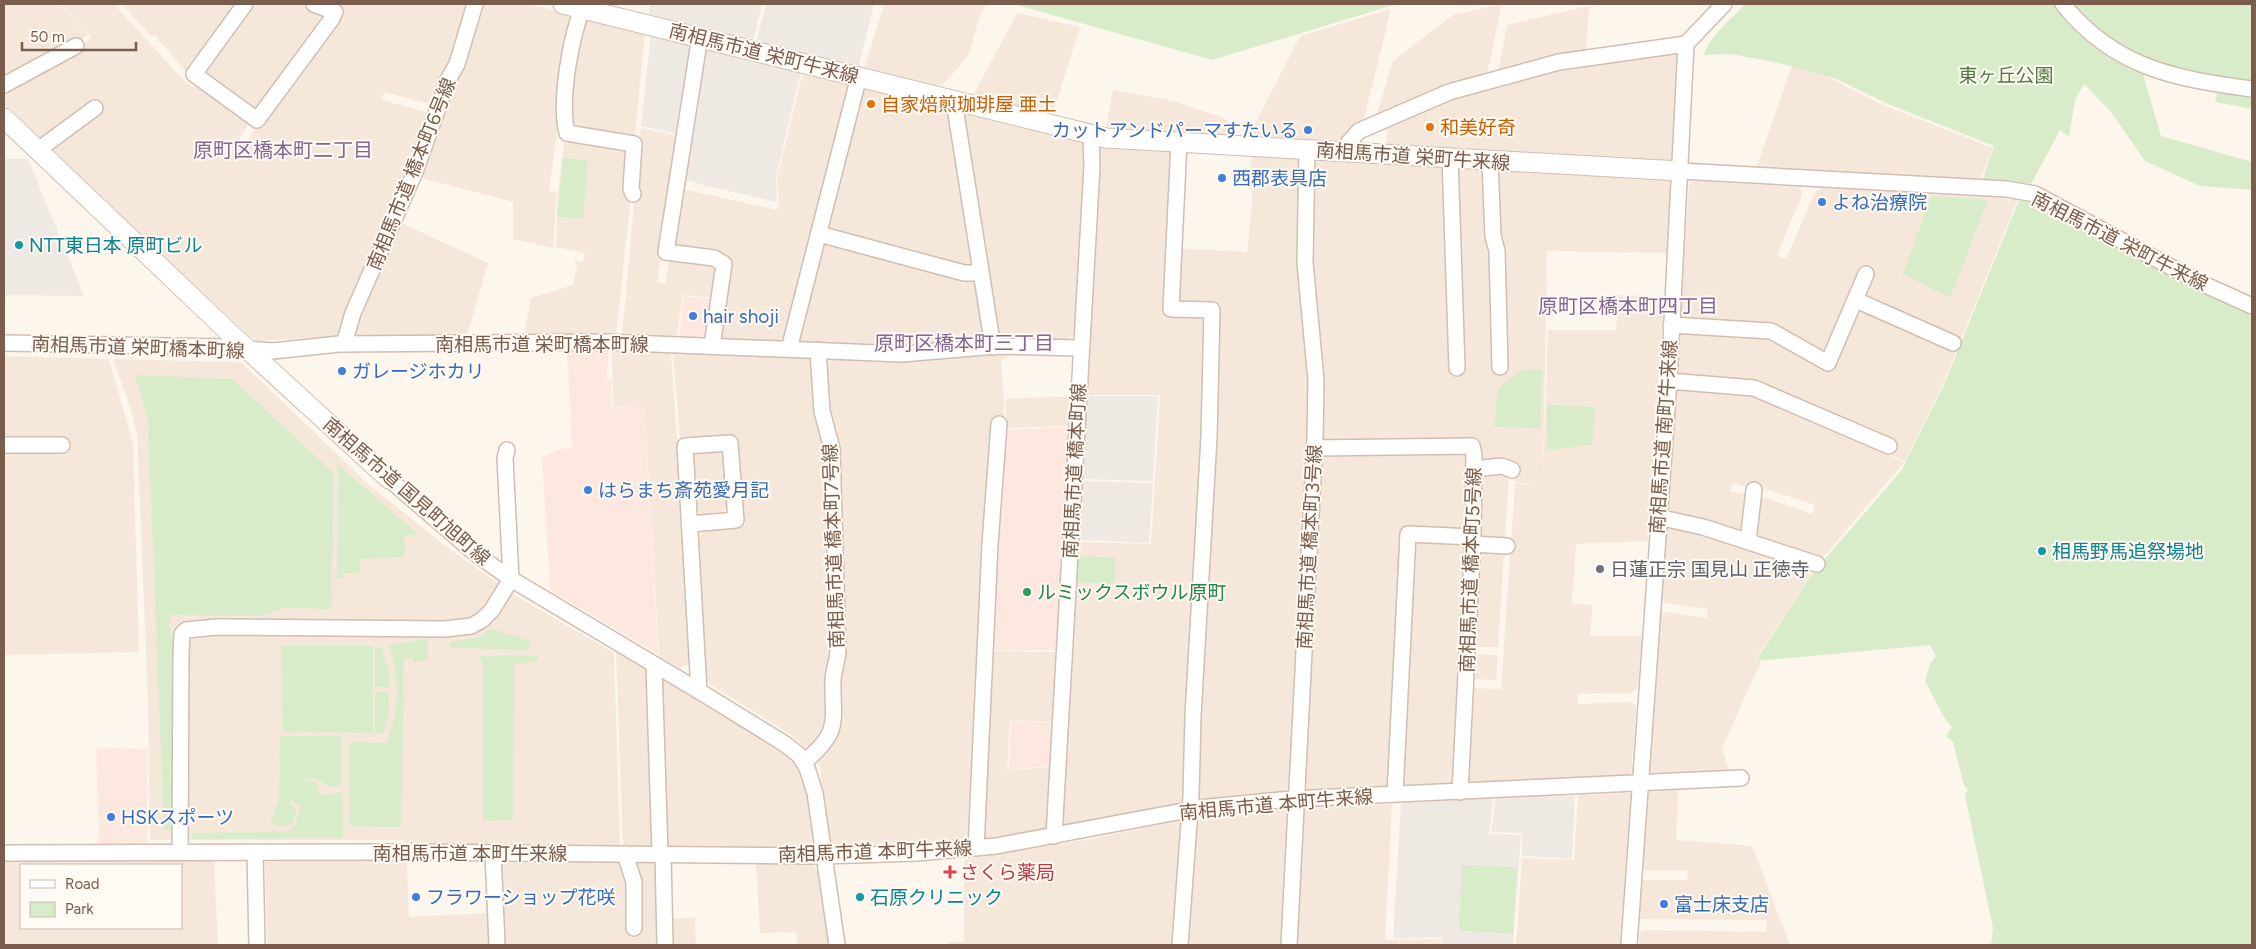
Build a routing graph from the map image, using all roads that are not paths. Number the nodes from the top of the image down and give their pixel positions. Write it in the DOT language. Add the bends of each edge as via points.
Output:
graph roads {
  1 [pos="245,4"];
  2 [pos="314,4"];
  3 [pos="475,4"];
  4 [pos="563,4"];
  5 [pos="1724,4"];
  6 [pos="2063,4"];
  7 [pos="583,6"];
  8 [pos="700,36"];
  9 [pos="1686,44"];
  10 [pos="76,46"];
  11 [pos="858,76"];
  12 [pos="4,85"];
  13 [pos="2252,89"];
  14 [pos="954,101"];
  15 [pos="95,108"];
  16 [pos="4,118"];
  17 [pos="1091,136"];
  18 [pos="1179,142"];
  19 [pos="1307,149"];
  20 [pos="38,150"];
  21 [pos="1346,151"];
  22 [pos="1450,158"];
  23 [pos="1490,161"];
  24 [pos="1680,171"];
  25 [pos="633,194"];
  26 [pos="819,234"];
  27 [pos="980,273"];
  28 [pos="1866,274"];
  29 [pos="1856,300"];
  30 [pos="2252,306"];
  31 [pos="1671,326"];
  32 [pos="4,343"];
  33 [pos="344,344"];
  34 [pos="1953,344"];
  35 [pos="712,346"];
  36 [pos="993,346"];
  37 [pos="1081,348"];
  38 [pos="248,349"];
  39 [pos="789,349"];
  40 [pos="818,350"];
  41 [pos="1500,367"];
  42 [pos="1457,368"];
  43 [pos="1669,381"];
  44 [pos="999,424"];
  45 [pos="4,445"];
  46 [pos="62,445"];
  47 [pos="1889,446"];
  48 [pos="1314,448"];
  49 [pos="507,450"];
  50 [pos="1474,469"];
  51 [pos="1512,470"];
  52 [pos="389,479"];
  53 [pos="1754,490"];
  54 [pos="1658,517"];
  55 [pos="691,524"];
  56 [pos="1473,541"];
  57 [pos="1748,541"];
  58 [pos="1507,546"];
  59 [pos="1816,564"];
  60 [pos="511,579"];
  61 [pos="654,665"];
  62 [pos="699,691"];
  63 [pos="804,762"];
  64 [pos="1741,778"];
  65 [pos="1640,784"];
  66 [pos="1460,792"];
  67 [pos="1395,794"];
  68 [pos="1296,799"];
  69 [pos="1190,810"];
  70 [pos="1054,836"];
  71 [pos="976,848"];
  72 [pos="180,852"];
  73 [pos="255,852"];
  74 [pos="4,853"];
  75 [pos="493,853"];
  76 [pos="625,854"];
  77 [pos="662,854"];
  78 [pos="823,856"];
  79 [pos="634,928"];
  80 [pos="258,945"];
  81 [pos="496,945"];
  82 [pos="665,945"];
  83 [pos="837,945"];
  84 [pos="1180,945"];
  85 [pos="1289,945"];
  86 [pos="1629,945"];
  1 -- 2 [label="street" via="194,74 257,120 331,20 334,12"];
  3 -- 33 [label="street, 南相馬市道 橋本町6号線" via="457,64 353,312"];
  4 -- 7 [label="street, 南相馬市道 栄町牛来線"];
  5 -- 9 [label="street"];
  6 -- 13 [label="street" via="2100,40 2130,60 2153,70 2199,82"];
  7 -- 8 [label="street, 南相馬市道 栄町牛来線"];
  7 -- 25 [label="street" via="567,74 564,121 567,133 634,144"];
  8 -- 11 [label="street, 南相馬市道 栄町牛来線"];
  8 -- 35 [label="street" via="666,252 714,258 724,264"];
  9 -- 21 [label="street" via="1559,62 1449,92 1359,131"];
  9 -- 24 [label="street, 南相馬市道 南町牛来線"];
  10 -- 12 [label="street"];
  11 -- 14 [label="street, 南相馬市道 栄町牛来線"];
  11 -- 26 [label="street"];
  14 -- 17 [label="street, 南相馬市道 栄町牛来線"];
  14 -- 27 [label="street"];
  15 -- 20 [label="street"];
  16 -- 20 [label="street, 南相馬市道 国見町旭町線"];
  17 -- 18 [label="street, 南相馬市道 栄町牛来線"];
  17 -- 37 [label="street, 南相馬市道 橋本町線"];
  18 -- 19 [label="street, 南相馬市道 栄町牛来線"];
  18 -- 69 [label="street" via="1171,308 1212,310 1209,437"];
  19 -- 21 [label="street, 南相馬市道 栄町牛来線"];
  19 -- 48 [label="street, 南相馬市道 橋本町3号線" via="1305,263 1316,380"];
  20 -- 38 [label="street, 南相馬市道 国見町旭町線"];
  21 -- 22 [label="street, 南相馬市道 栄町牛来線"];
  22 -- 23 [label="street, 南相馬市道 栄町牛来線"];
  22 -- 42 [label="street"];
  23 -- 24 [label="street, 南相馬市道 栄町牛来線"];
  23 -- 41 [label="street" via="1493,236 1497,251"];
  24 -- 30 [label="street, 南相馬市道 栄町牛来線" via="2035,194 2199,282"];
  24 -- 31 [label="street, 南相馬市道 南町牛来線"];
  26 -- 27 [label="street" via="964,273"];
  26 -- 39 [label="street"];
  27 -- 36 [label="street"];
  28 -- 29 [label="street"];
  29 -- 31 [label="street" via="1828,363 1772,331"];
  29 -- 34 [label="street"];
  31 -- 43 [label="street, 南相馬市道 南町牛来線"];
  32 -- 38 [label="street, 南相馬市道 栄町橋本町線"];
  33 -- 35 [label="street, 南相馬市道 栄町橋本町線" via="595,342"];
  33 -- 38 [label="street, 南相馬市道 栄町橋本町線" via="273,351"];
  35 -- 39 [label="street, 南相馬市道 栄町橋本町線"];
  36 -- 37 [label="street, 南相馬市道 栄町橋本町線"];
  36 -- 40 [label="street, 南相馬市道 栄町橋本町線" via="902,354"];
  37 -- 70 [label="street, 南相馬市道 橋本町線"];
  38 -- 52 [label="street, 南相馬市道 国見町旭町線"];
  39 -- 40 [label="street, 南相馬市道 栄町橋本町線"];
  40 -- 63 [label="street, 南相馬市道 橋本町7号線" via="822,411 832,458 838,652 834,673 834,725 823,746"];
  43 -- 47 [label="street" via="1754,388"];
  43 -- 54 [label="street, 南相馬市道 南町牛来線"];
  44 -- 71 [label="street"];
  45 -- 46 [label="street"];
  48 -- 50 [label="street, 南相馬市道 橋本町5号線" via="1464,444 1472,446"];
  48 -- 68 [label="street, 南相馬市道 橋本町3号線"];
  49 -- 60 [label="street"];
  50 -- 51 [label="street" via="1502,466"];
  50 -- 56 [label="street, 南相馬市道 橋本町5号線"];
  52 -- 60 [label="street, 南相馬市道 国見町旭町線" via="476,554"];
  53 -- 57 [label="street"];
  54 -- 57 [label="street"];
  54 -- 65 [label="street, 南相馬市道 南町牛来線"];
  55 -- 55 [label="street" via="684,446 730,443 736,520"];
  55 -- 62 [label="street"];
  56 -- 58 [label="street"];
  56 -- 66 [label="street, 南相馬市道 橋本町5号線"];
  56 -- 67 [label="street" via="1408,534"];
  57 -- 59 [label="street"];
  60 -- 61 [label="street, 南相馬市道 国見町旭町線"];
  60 -- 72 [label="street" via="492,610 471,626 211,627 186,630 182,634 180,654"];
  61 -- 62 [label="street, 南相馬市道 国見町旭町線"];
  61 -- 77 [label="street"];
  62 -- 63 [label="street, 南相馬市道 国見町旭町線" via="785,744"];
  63 -- 78 [label="street, 南相馬市道 国見町旭町線" via="815,793"];
  64 -- 65 [label="street, 南相馬市道 本町牛来線"];
  65 -- 66 [label="street, 南相馬市道 本町牛来線"];
  65 -- 86 [label="street, 南相馬市道 南町牛来線"];
  66 -- 67 [label="street, 南相馬市道 本町牛来線"];
  67 -- 68 [label="street, 南相馬市道 本町牛来線"];
  68 -- 69 [label="street, 南相馬市道 本町牛来線"];
  68 -- 85 [label="street, 南相馬市道 橋本町3号線"];
  69 -- 70 [label="street, 南相馬市道 本町牛来線"];
  69 -- 84 [label="street"];
  70 -- 71 [label="street, 南相馬市道 本町牛来線"];
  71 -- 78 [label="street, 南相馬市道 本町牛来線"];
  72 -- 73 [label="street, 南相馬市道 本町牛来線"];
  72 -- 74 [label="street, 南相馬市道 本町牛来線"];
  73 -- 75 [label="street, 南相馬市道 本町牛来線"];
  73 -- 80 [label="street"];
  75 -- 76 [label="street, 南相馬市道 本町牛来線"];
  75 -- 81 [label="street"];
  76 -- 77 [label="street, 南相馬市道 本町牛来線"];
  76 -- 79 [label="street" via="634,882"];
  77 -- 78 [label="street, 南相馬市道 本町牛来線"];
  77 -- 82 [label="street"];
  78 -- 83 [label="street, 南相馬市道 国見町旭町線"];
}
